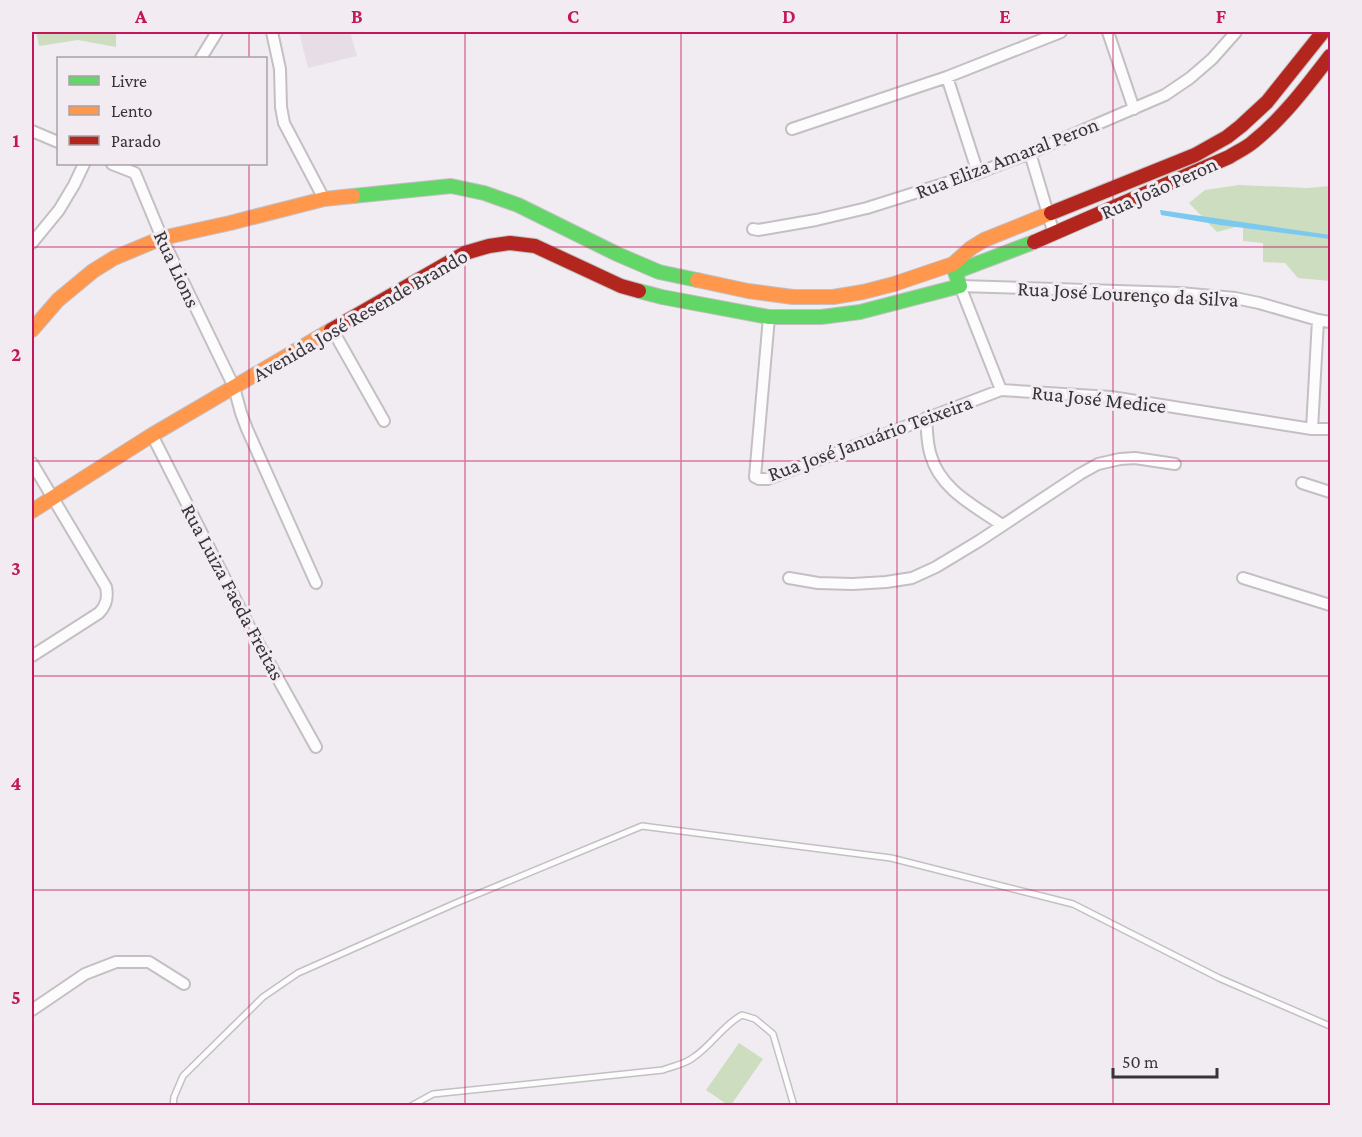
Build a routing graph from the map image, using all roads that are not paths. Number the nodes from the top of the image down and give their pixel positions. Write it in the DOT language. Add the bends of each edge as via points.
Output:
graph roads {
  1 [pos="217,32"];
  2 [pos="272,32"];
  3 [pos="1061,32"];
  4 [pos="1108,32"];
  5 [pos="1236,32"];
  6 [pos="1323,32"];
  7 [pos="1330,56"];
  8 [pos="202,57"];
  9 [pos="947,77"];
  10 [pos="1134,109"];
  11 [pos="792,129"];
  12 [pos="32,130"];
  13 [pos="57,142"];
  14 [pos="1030,153"];
  15 [pos="84,165"];
  16 [pos="118,165"];
  17 [pos="138,168"];
  18 [pos="978,173"];
  19 [pos="324,199"];
  20 [pos="1048,214"];
  21 [pos="753,229"];
  22 [pos="1054,234"];
  23 [pos="162,238"];
  24 [pos="32,243"];
  25 [pos="956,274"];
  26 [pos="769,317"];
  27 [pos="1318,320"];
  28 [pos="1330,322"];
  29 [pos="332,329"];
  30 [pos="32,330"];
  31 [pos="234,387"];
  32 [pos="1001,390"];
  33 [pos="926,418"];
  34 [pos="384,422"];
  35 [pos="1312,429"];
  36 [pos="1330,429"];
  37 [pos="152,435"];
  38 [pos="32,463"];
  39 [pos="1175,464"];
  40 [pos="1302,483"];
  41 [pos="1330,492"];
  42 [pos="53,497"];
  43 [pos="32,511"];
  44 [pos="1002,525"];
  45 [pos="789,578"];
  46 [pos="1243,578"];
  47 [pos="316,583"];
  48 [pos="1330,604"];
  49 [pos="32,656"];
  50 [pos="316,747"];
  51 [pos="184,984"];
  52 [pos="32,1010"];
  53 [pos="1330,1026"];
  54 [pos="173,1106"];
  55 [pos="411,1106"];
  56 [pos="794,1106"];
  1 -- 8 [label="street"];
  2 -- 19 [label="street" via="280,69 284,123"];
  3 -- 9 [label="street"];
  4 -- 10 [label="street"];
  5 -- 10 [label="street, Rua Eliza Amaral Peron" via="1190,78"];
  6 -- 20 [label="street" via="1271,99 1227,137 1195,155"];
  7 -- 22 [label="street, Rua João Peron" via="1251,144"];
  9 -- 11 [label="street"];
  9 -- 18 [label="street"];
  10 -- 14 [label="street, Rua Eliza Amaral Peron"];
  12 -- 13 [label="street"];
  14 -- 18 [label="street, Rua Eliza Amaral Peron"];
  14 -- 20 [label="street"];
  15 -- 24 [label="street" via="59,210"];
  16 -- 17 [label="street, Rua Lions"];
  17 -- 23 [label="street, Rua Lions"];
  18 -- 21 [label="street, Rua Eliza Amaral Peron" via="867,208"];
  19 -- 23 [label="street"];
  19 -- 25 [label="street" via="451,186 518,205 659,272 793,297 833,297"];
  20 -- 22 [label="street"];
  20 -- 25 [label="street" via="971,248"];
  22 -- 25 [label="street, Rua João Peron"];
  23 -- 30 [label="street" via="114,258 93,272 57,300"];
  23 -- 31 [label="street, Rua Lions"];
  25 -- 26 [label="street, Avenida José Resende Brando" via="860,312"];
  25 -- 27 [label="street, Rua José Lourenço da Silva" via="1235,298"];
  25 -- 32 [label="street, Rua José Medice"];
  26 -- 29 [label="street, Avenida José Resende Brando" via="621,286 535,246 510,243 465,254"];
  26 -- 33 [label="street, Rua José Januário Teixeira" via="755,477 768,480"];
  27 -- 28 [label="street, Rua José Lourenço da Silva"];
  27 -- 35 [label="street"];
  29 -- 31 [label="street, Avenida José Resende Brando"];
  29 -- 34 [label="street"];
  31 -- 37 [label="street, Avenida José Resende Brando"];
  31 -- 47 [label="street, Rua Lions" via="247,429"];
  32 -- 33 [label="street, Rua José Januário Teixeira"];
  32 -- 35 [label="street, Rua José Medice" via="1111,397"];
  33 -- 44 [label="street" via="930,455 944,480 953,492"];
  35 -- 36 [label="street, Rua José Medice"];
  37 -- 42 [label="street, Avenida José Resende Brando"];
  37 -- 50 [label="street, Rua Luiza Faeda Freitas"];
  38 -- 42 [label="street"];
  39 -- 44 [label="street" via="1135,458 1098,464"];
  40 -- 41 [label="street"];
  42 -- 43 [label="street, Avenida José Resende Brando"];
  42 -- 49 [label="street" via="106,587 107,598 99,613"];
  44 -- 45 [label="street" via="912,578 853,584"];
  46 -- 48 [label="street"];
  51 -- 52 [label="street" via="149,962 116,962 85,974"];
  53 -- 54 [label="lane" via="1219,978 1073,904 891,858 642,826 298,973 262,997 183,1076"];
  55 -- 56 [label="lane" via="433,1094 663,1070 693,1059 742,1015 755,1019 772,1034"];
}
